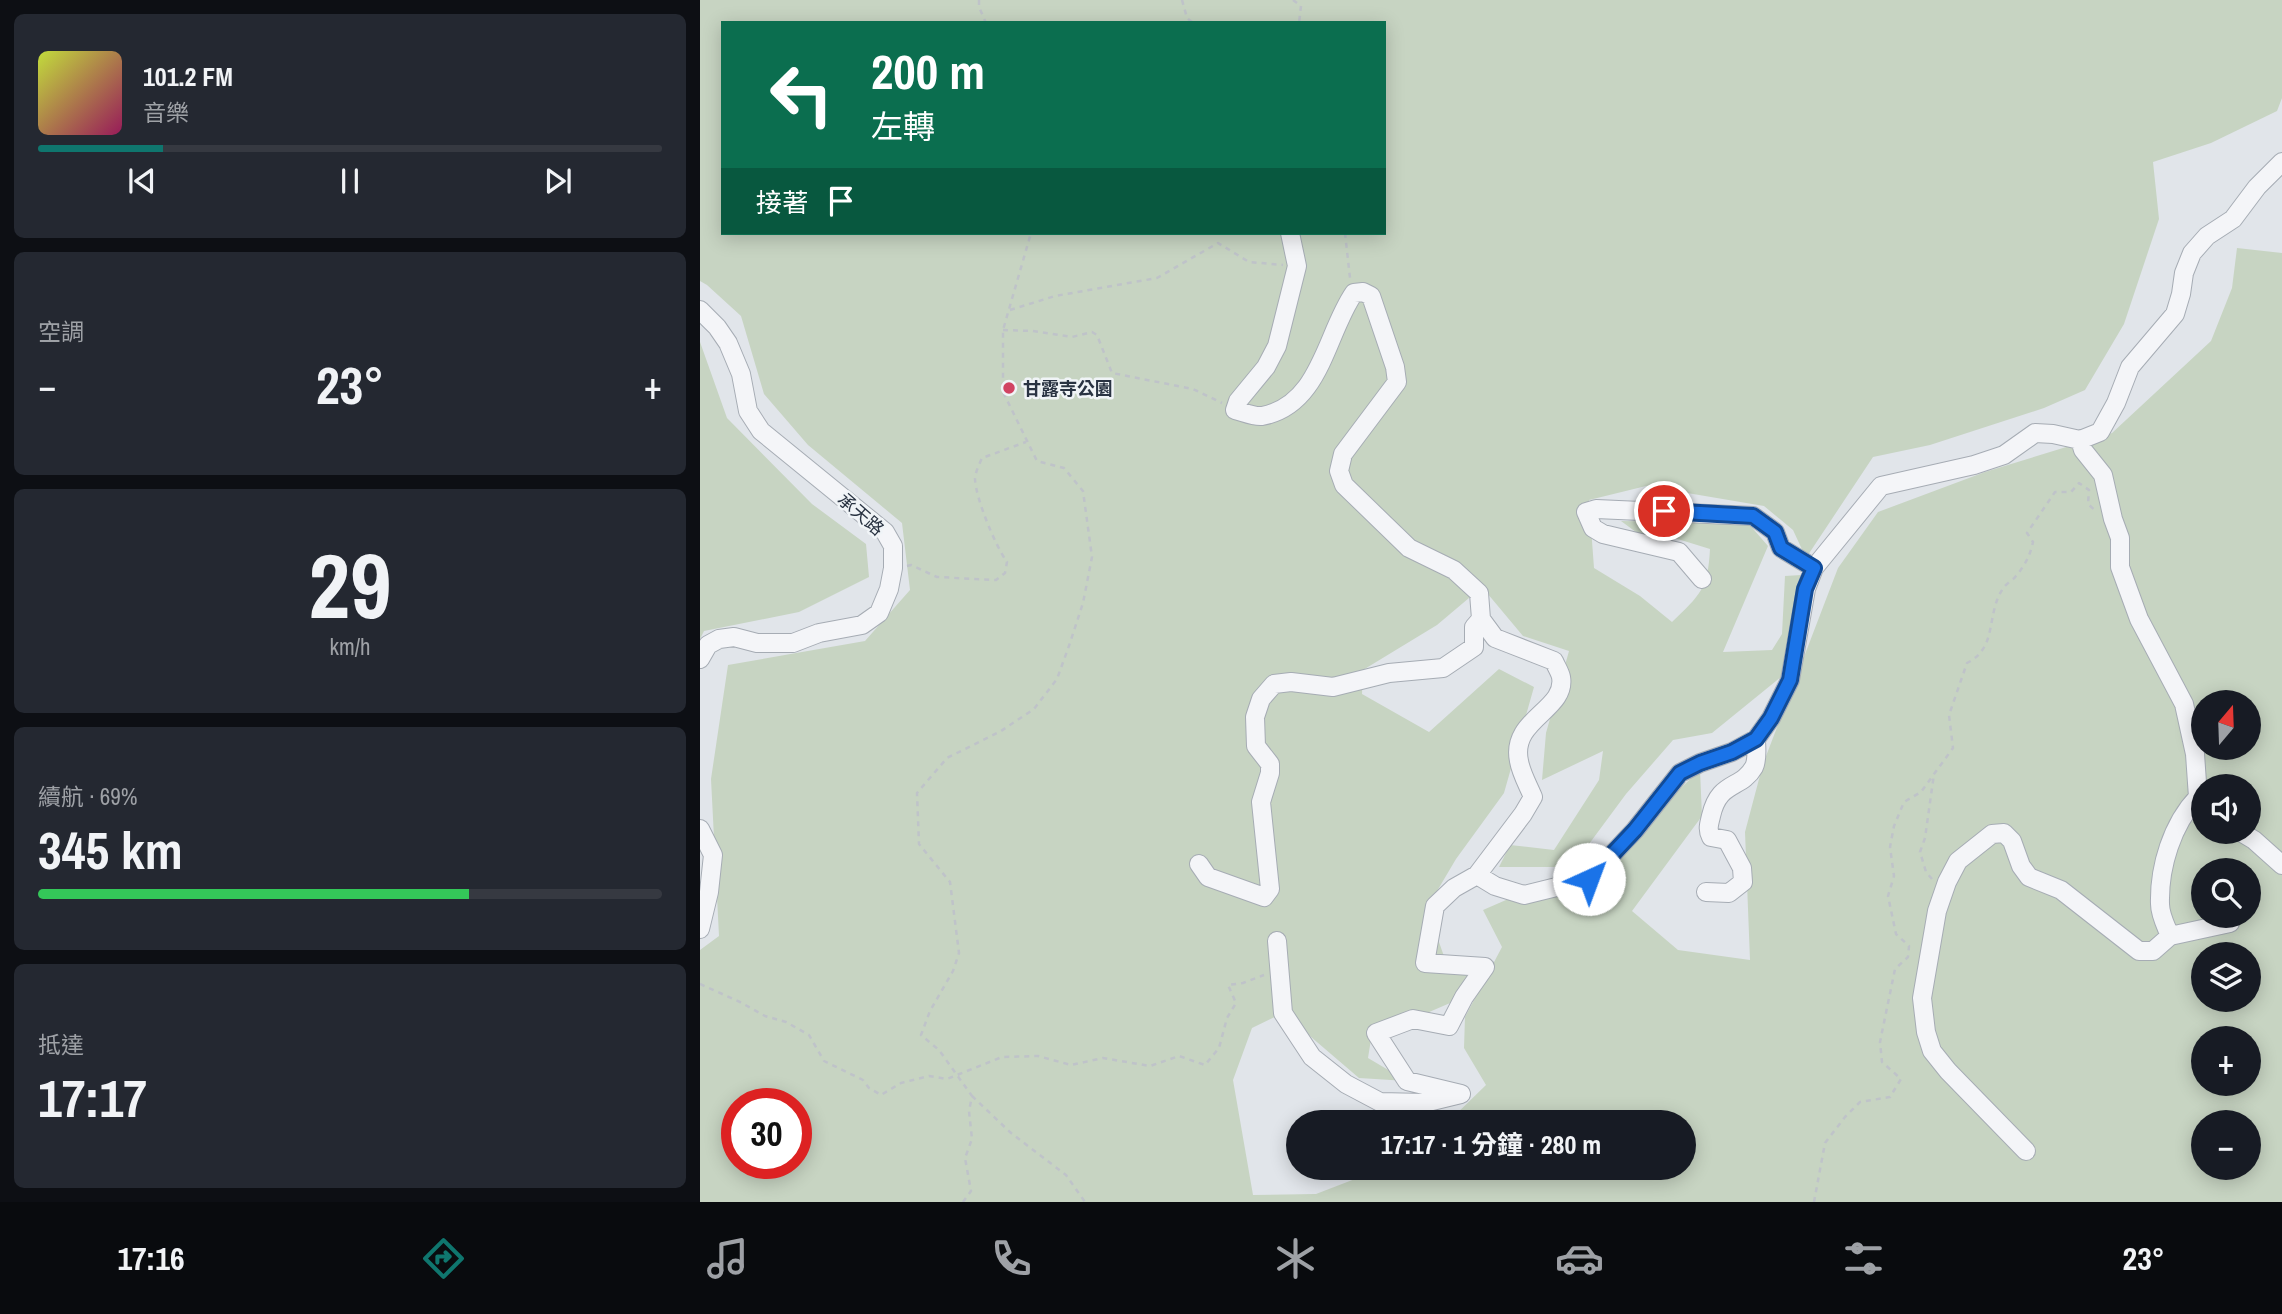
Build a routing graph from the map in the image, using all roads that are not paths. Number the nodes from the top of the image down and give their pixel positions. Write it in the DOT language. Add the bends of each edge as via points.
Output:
graph roads {
  1 [pos="2282,162"];
  2 [pos="1290,235"];
  3 [pos="700,310"];
  4 [pos="2080,440"];
  5 [pos="1814,568"];
  6 [pos="1702,579"];
  7 [pos="1481,619"];
  8 [pos="700,659"];
  9 [pos="1756,739"];
  10 [pos="2197,774"];
  11 [pos="2191,806"];
  12 [pos="700,829"];
  13 [pos="2258,844"];
  14 [pos="1199,864"];
  15 [pos="2282,865"];
  16 [pos="1477,875"];
  17 [pos="1706,892"];
  18 [pos="2207,928"];
  19 [pos="700,929"];
  20 [pos="2169,936"];
  21 [pos="1278,941"];
  22 [pos="2026,1151"];
  1 -- 4 [label="street" via="2233,219 2207,236 2192,253 2175,314 2130,367 2100,432"];
  2 -- 7 [label="street" via="1297,266 1276,346 1235,410 1260,416 1285,407 1318,370 1346,303 1354,293 1371,296 1397,382 1343,454 1339,471 1344,485 1409,548 1454,570 1479,593"];
  3 -- 8 [label="street, 承天路" via="728,343 741,374 748,411 761,430 886,532 894,568 879,613 862,625 793,643 719,639 708,645"];
  4 -- 5 [label="street" via="2035,433 2004,455 1881,486"];
  4 -- 10 [label="street" via="2103,475 2120,538 2120,567 2139,619 2184,704"];
  5 -- 6 [label="street" via="1781,548 1775,532 1753,516 1586,512 1593,528 1603,534 1679,552"];
  5 -- 9 [label="street" via="1805,589 1790,680"];
  7 -- 14 [label="street" via="1474,627 1474,647 1443,668 1389,673 1333,687 1274,684 1261,699 1255,717 1256,746 1270,764 1261,802 1270,889 1264,898 1208,877"];
  7 -- 16 [label="street" via="1495,638 1554,662 1562,678 1557,697 1525,729 1519,745 1518,760 1533,797"];
  9 -- 16 [label="street" via="1680,773 1589,879 1524,895"];
  9 -- 17 [label="street" via="1754,767 1719,794 1707,830 1711,837 1727,840 1742,867 1743,882 1729,893"];
  11 -- 20 [label="street" via="2172,837 2162,881 2160,907"];
  12 -- 19 [label="street" via="713,855"];
  13 -- 15 [label="street"];
  16 -- 21 [label="street" via="1435,906 1425,963 1485,967 1449,1026 1413,1019 1376,1033 1407,1081 1461,1094 1424,1103 1380,1102 1346,1084 1312,1057 1283,1013"];
  18 -- 20 [label="street"];
  20 -- 22 [label="street" via="2153,951 2139,951 2061,890 2029,877 2004,833 1992,834 1958,861 1937,911 1922,998 1926,1032 1932,1051 1948,1071"];
}
